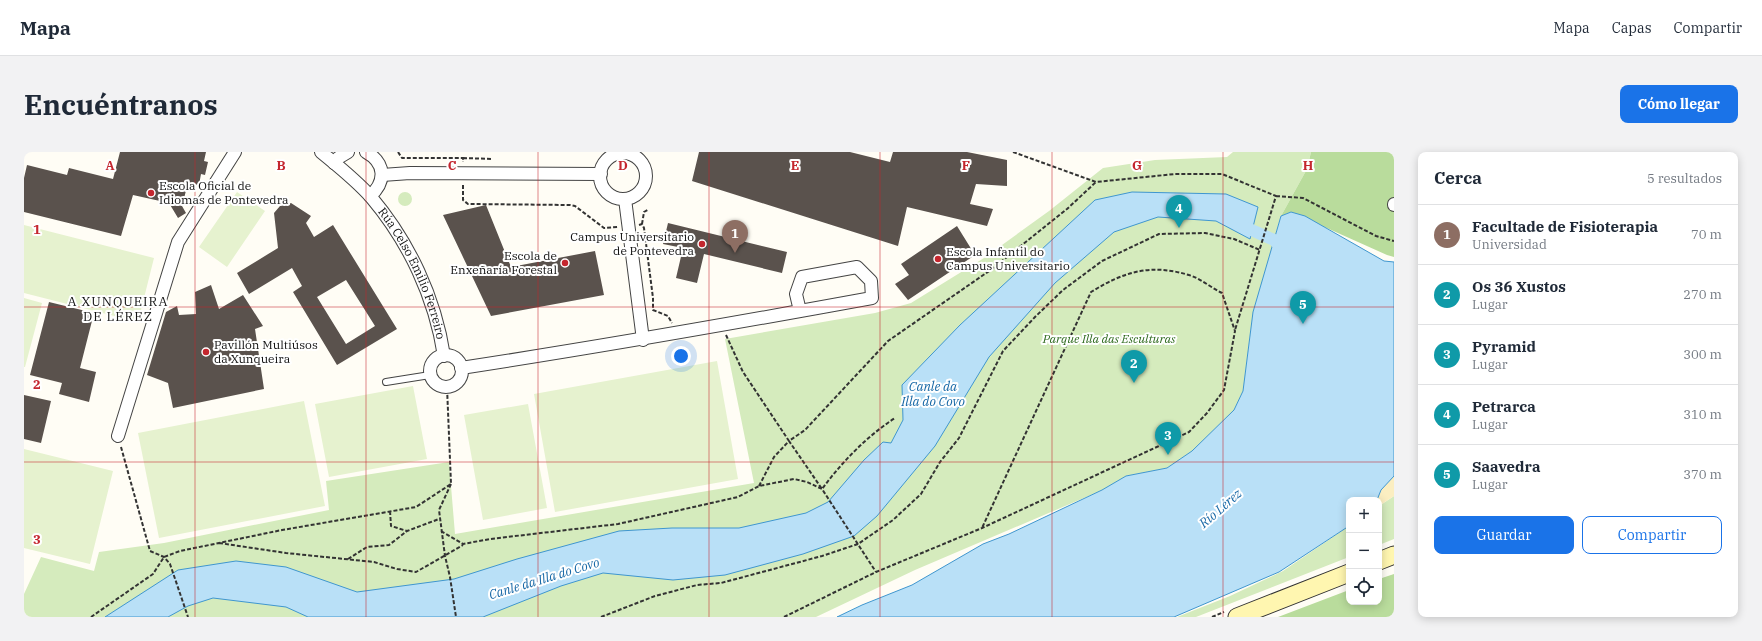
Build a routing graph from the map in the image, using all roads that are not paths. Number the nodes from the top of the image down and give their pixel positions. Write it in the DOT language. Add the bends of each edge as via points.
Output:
graph roads {
  1 [pos="235,152"];
  2 [pos="321,152"];
  3 [pos="348,152"];
  4 [pos="625,152"];
  5 [pos="371,153"];
  6 [pos="334,163"];
  7 [pos="600,174"];
  8 [pos="382,175"];
  9 [pos="370,196"];
  10 [pos="625,199"];
  11 [pos="800,311"];
  12 [pos="643,340"];
  13 [pos="444,356"];
  14 [pos="461,368"];
  15 [pos="430,375"];
  16 [pos="386,382"];
  17 [pos="118,436"];
  18 [pos="1394,555"];
  19 [pos="1382,560"];
  20 [pos="1346,574"];
  21 [pos="1237,617"];
  1 -- 17 [label="street" via="178,242"];
  2 -- 6 [label="street, Rúa Celso Emilio Ferreiro"];
  3 -- 6 [label="street"];
  4 -- 7 [label="street" via="611,156"];
  4 -- 10 [label="street" via="639,159 646,172 646,180 639,193"];
  5 -- 8 [label="street" via="378,162"];
  6 -- 9 [label="street, Rúa Celso Emilio Ferreiro"];
  7 -- 8 [label="street"];
  7 -- 10 [label="street" via="601,182 610,195"];
  8 -- 9 [label="street, Rúa Celso Emilio Ferreiro" via="377,189"];
  9 -- 13 [label="street, Rúa Celso Emilio Ferreiro" via="389,219 418,271 431,300"];
  10 -- 12 [label="street"];
  11 -- 11 [label="street" via="872,298 871,281 857,267 802,277 796,294"];
  11 -- 12 [label="street"];
  12 -- 14 [label="street"];
  13 -- 14 [label="street" via="453,357 460,363"];
  13 -- 15 [label="street" via="432,364"];
  14 -- 15 [label="street" via="459,381 447,387 436,384"];
  15 -- 16 [label="lane"];
  18 -- 19 [label="street"];
  20 -- 21 [label="street"];
}
